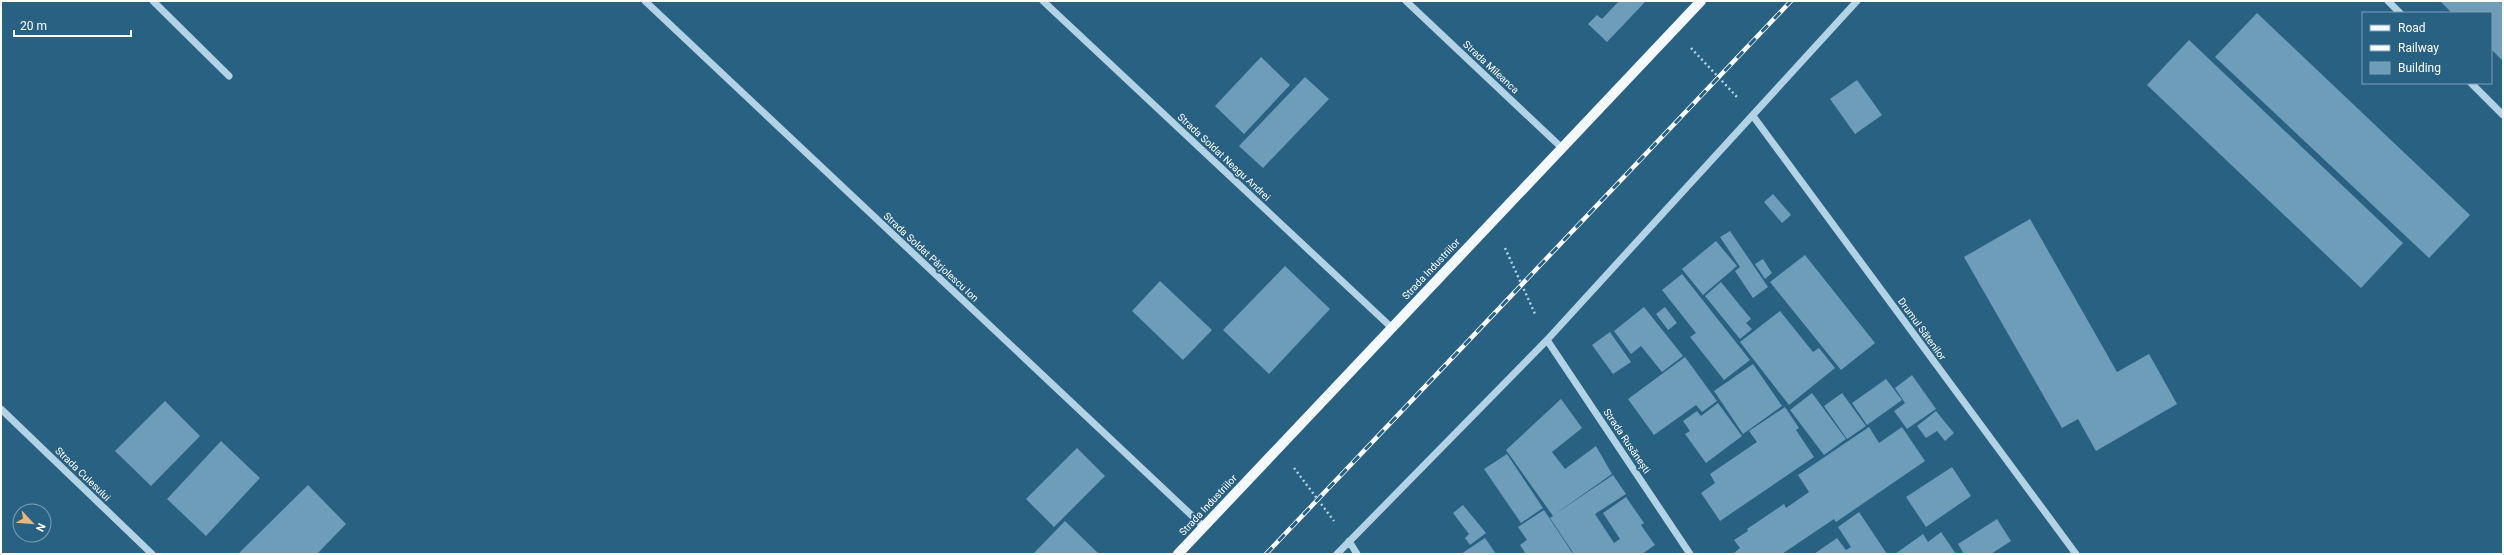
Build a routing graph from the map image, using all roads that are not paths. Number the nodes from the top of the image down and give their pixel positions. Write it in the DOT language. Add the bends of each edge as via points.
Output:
graph roads {
  1 [pos="153,1"];
  2 [pos="645,1"];
  3 [pos="1042,1"];
  4 [pos="1406,1"];
  5 [pos="1701,1"];
  6 [pos="1857,1"];
  7 [pos="2388,1"];
  8 [pos="2399,12"];
  9 [pos="229,76"];
  10 [pos="2472,84"];
  11 [pos="2503,115"];
  12 [pos="1753,116"];
  13 [pos="1562,148"];
  14 [pos="1392,328"];
  15 [pos="1547,340"];
  16 [pos="1,409"];
  17 [pos="1204,527"];
  18 [pos="1349,541"];
  19 [pos="152,554"];
  20 [pos="1178,554"];
  21 [pos="1336,554"];
  22 [pos="1357,554"];
  23 [pos="1690,554"];
  24 [pos="2076,554"];
  1 -- 9 [label="street"];
  2 -- 17 [label="street, Strada Soldat Pârjolescu Ion"];
  3 -- 14 [label="street, Strada Soldat Neagu Andrei"];
  4 -- 13 [label="street, Strada Mileanca"];
  5 -- 13 [label="main road, Strada Industriilor"];
  6 -- 12 [label="street" via="1779,84"];
  7 -- 8 [label="street"];
  10 -- 11 [label="street"];
  12 -- 15 [label="street"];
  12 -- 24 [label="street, Drumul Sătenilor"];
  13 -- 14 [label="main road, Strada Industriilor"];
  14 -- 17 [label="main road, Strada Industriilor"];
  15 -- 18 [label="street"];
  15 -- 23 [label="street, Strada Rusănești"];
  16 -- 19 [label="street, Strada Culesului"];
  17 -- 20 [label="main road, Strada Industriilor"];
  18 -- 21 [label="street"];
  18 -- 22 [label="street"];
}
